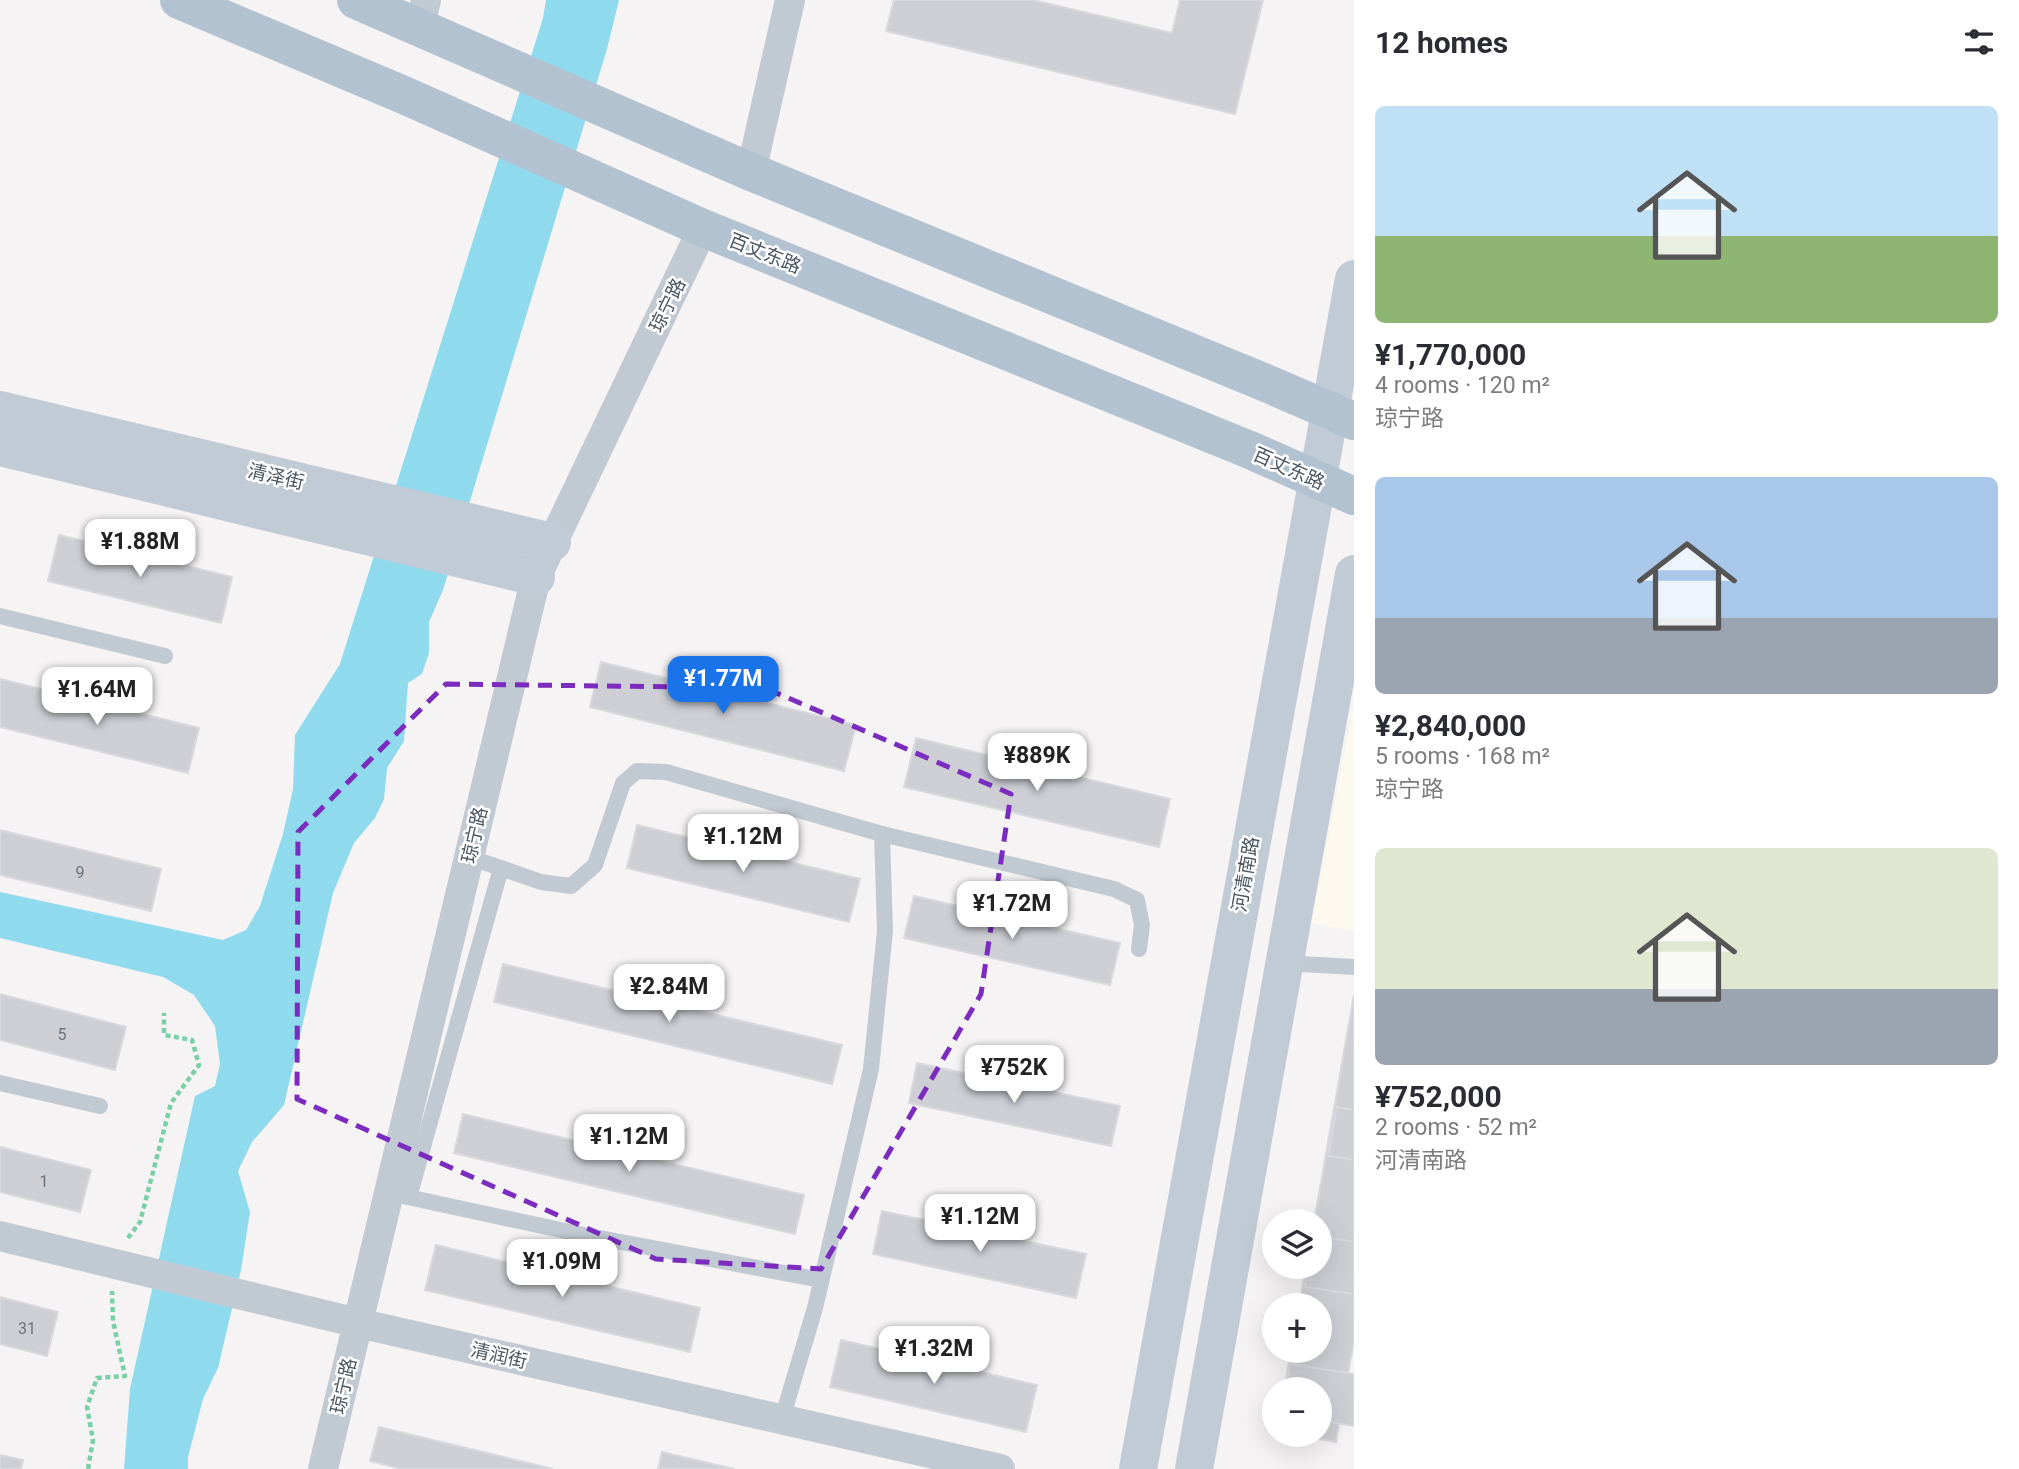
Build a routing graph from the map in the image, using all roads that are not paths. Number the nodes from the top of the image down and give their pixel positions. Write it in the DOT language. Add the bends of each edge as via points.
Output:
graph roads {
  1 [pos="179,0"];
  2 [pos="356,0"];
  3 [pos="790,0"];
  4 [pos="423,13"];
  5 [pos="751,172"];
  6 [pos="703,228"];
  7 [pos="1354,279"];
  8 [pos="0,410"];
  9 [pos="1341,416"];
  10 [pos="0,447"];
  11 [pos="1316,481"];
  12 [pos="1354,496"];
  13 [pos="552,542"];
  14 [pos="1354,574"];
  15 [pos="536,577"];
  16 [pos="0,616"];
  17 [pos="165,656"];
  18 [pos="882,834"];
  19 [pos="469,857"];
  20 [pos="501,868"];
  21 [pos="1139,949"];
  22 [pos="1284,963"];
  23 [pos="1354,967"];
  24 [pos="0,1083"];
  25 [pos="100,1106"];
  26 [pos="399,1195"];
  27 [pos="0,1236"];
  28 [pos="821,1280"];
  29 [pos="358,1323"];
  30 [pos="782,1419"];
  31 [pos="1199,1468"];
  32 [pos="323,1469"];
  33 [pos="1000,1469"];
  34 [pos="1138,1469"];
  1 -- 6 [label="main road, 百丈东路"];
  2 -- 4 [label="main road"];
  3 -- 5 [label="street"];
  4 -- 5 [label="main road"];
  5 -- 9 [label="main road"];
  6 -- 11 [label="main road, 百丈东路"];
  6 -- 13 [label="street, 琼宁路"];
  7 -- 9 [label="main road, 河清南路"];
  8 -- 13 [label="main road, 清泽街"];
  9 -- 11 [label="main road, 河清南路"];
  10 -- 15 [label="main road, 清泽街"];
  11 -- 12 [label="main road, 百丈东路"];
  11 -- 34 [label="main road, 河清南路"];
  13 -- 15 [label="street, 琼宁路"];
  14 -- 22 [label="main road"];
  15 -- 19 [label="street, 琼宁路"];
  16 -- 17 [label="lane"];
  18 -- 20 [label="lane" via="666,772 637,771 623,783 595,865 571,886 541,882"];
  18 -- 21 [label="lane" via="1114,889 1137,900 1142,925"];
  18 -- 28 [label="lane" via="885,931 871,1069"];
  19 -- 20 [label="lane"];
  19 -- 26 [label="street, 琼宁路"];
  20 -- 26 [label="lane"];
  22 -- 23 [label="lane"];
  22 -- 31 [label="main road"];
  24 -- 25 [label="lane"];
  26 -- 28 [label="lane"];
  26 -- 29 [label="street, 琼宁路"];
  27 -- 29 [label="street, 清润街"];
  28 -- 30 [label="lane"];
  29 -- 30 [label="street, 清润街"];
  29 -- 32 [label="street, 琼宁路"];
  30 -- 33 [label="street, 清润街"];
}
